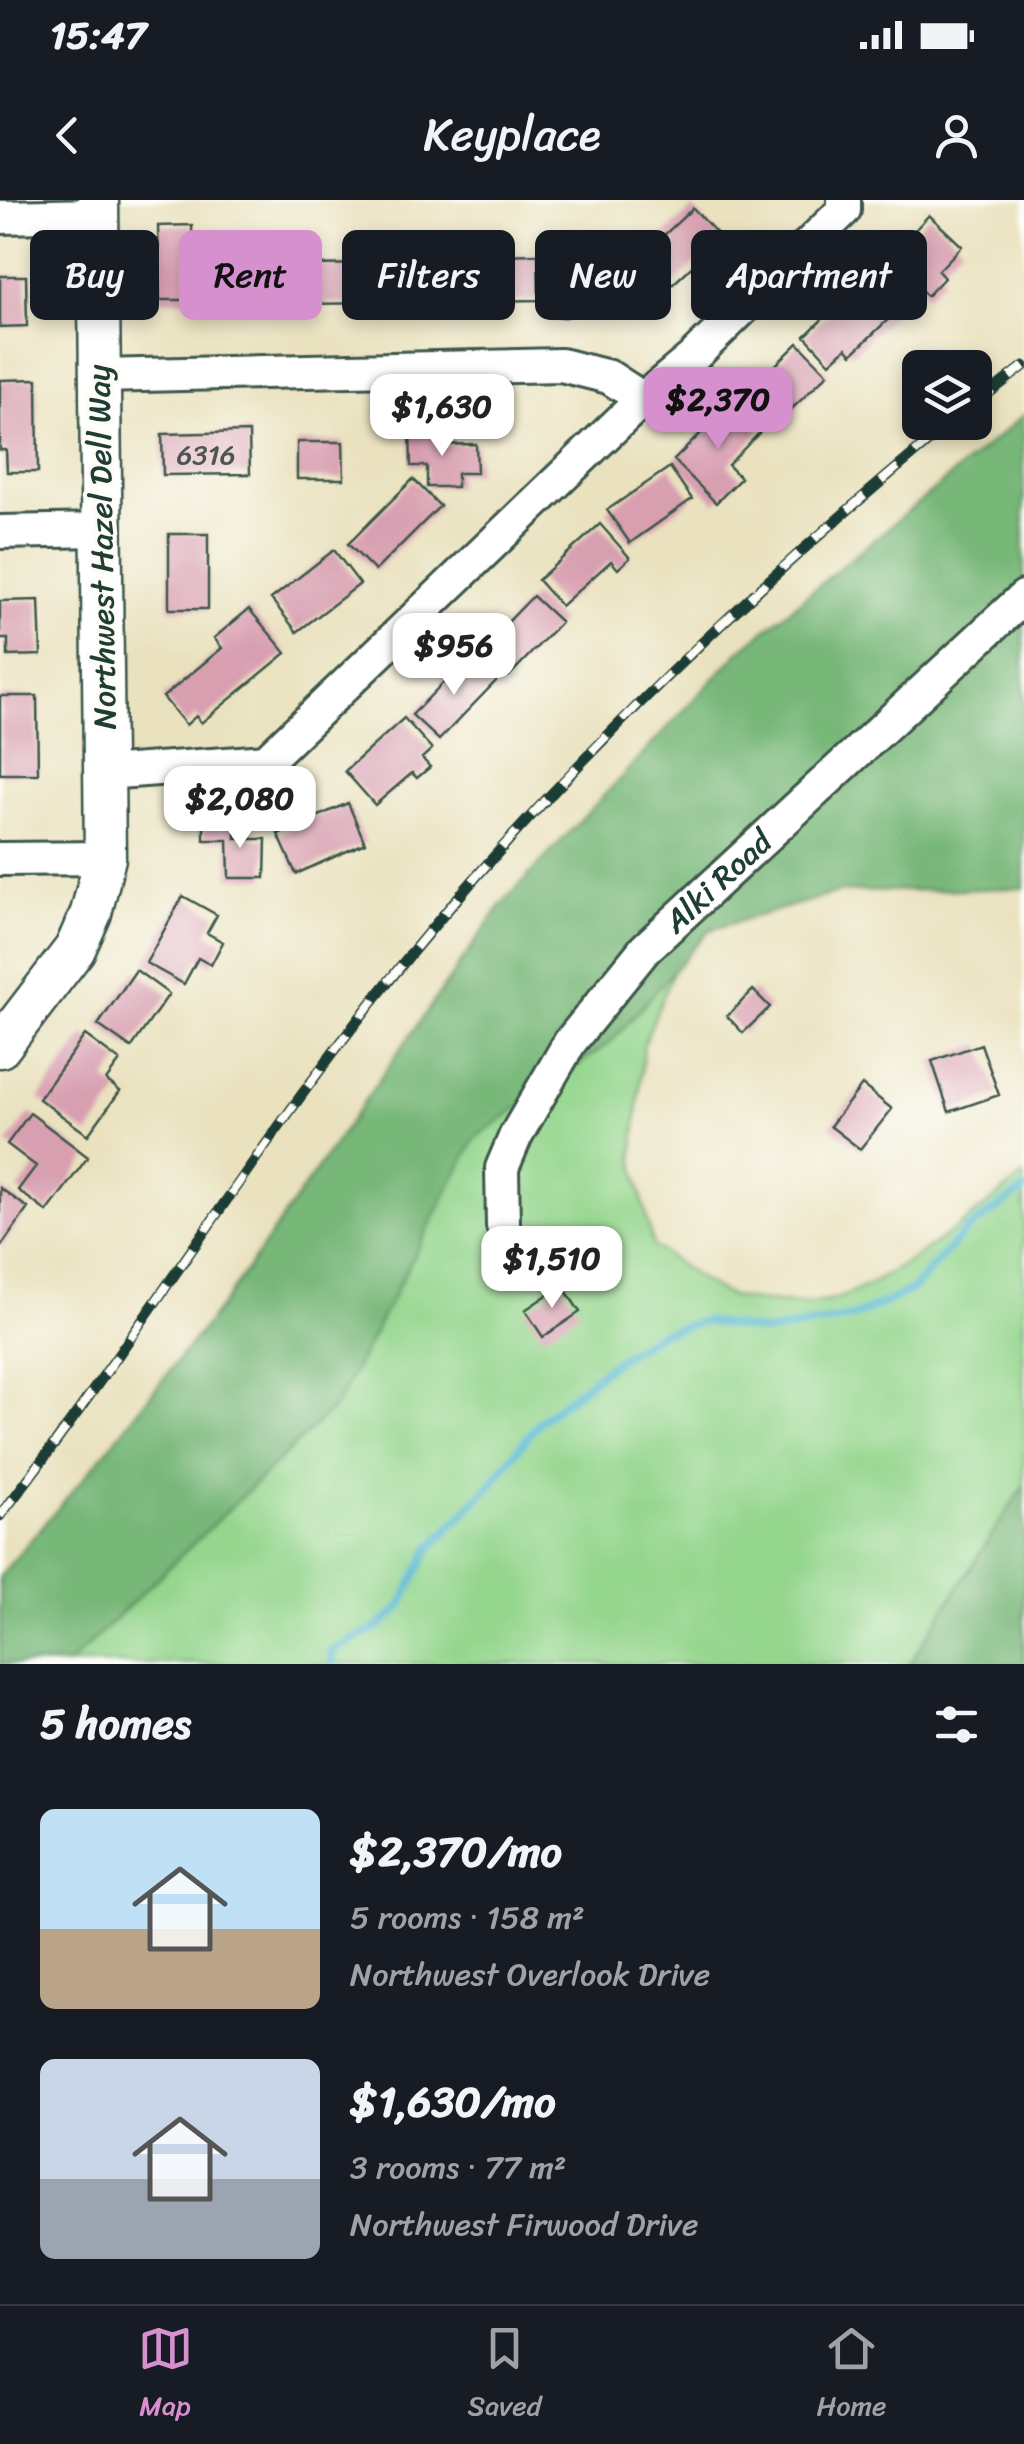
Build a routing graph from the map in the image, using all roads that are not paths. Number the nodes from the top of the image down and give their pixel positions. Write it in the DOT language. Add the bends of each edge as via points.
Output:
graph roads {
  1 [pos="844,200"];
  2 [pos="97,208"];
  3 [pos="0,217"];
  4 [pos="100,376"];
  5 [pos="644,399"];
  6 [pos="101,530"];
  7 [pos="0,532"];
  8 [pos="1024,597"];
  9 [pos="104,774"];
  10 [pos="0,858"];
  11 [pos="104,858"];
  12 [pos="0,1047"];
  13 [pos="503,1226"];
  1 -- 5 [label="street" via="844,210"];
  2 -- 3 [label="street"];
  2 -- 4 [label="street, Northwest Hazel Dell Way"];
  4 -- 5 [label="street" via="561,366 609,377"];
  4 -- 6 [label="street, Northwest Hazel Dell Way"];
  5 -- 9 [label="street" via="266,761"];
  6 -- 7 [label="street"];
  6 -- 9 [label="street, Northwest Hazel Dell Way"];
  8 -- 13 [label="street, Alki Road" via="646,950 570,1042 516,1135 502,1168"];
  9 -- 11 [label="street, Northwest Hazel Dell Way"];
  10 -- 11 [label="street"];
  11 -- 12 [label="street, Northwest Hazel Dell Way" via="75,949"];
}
